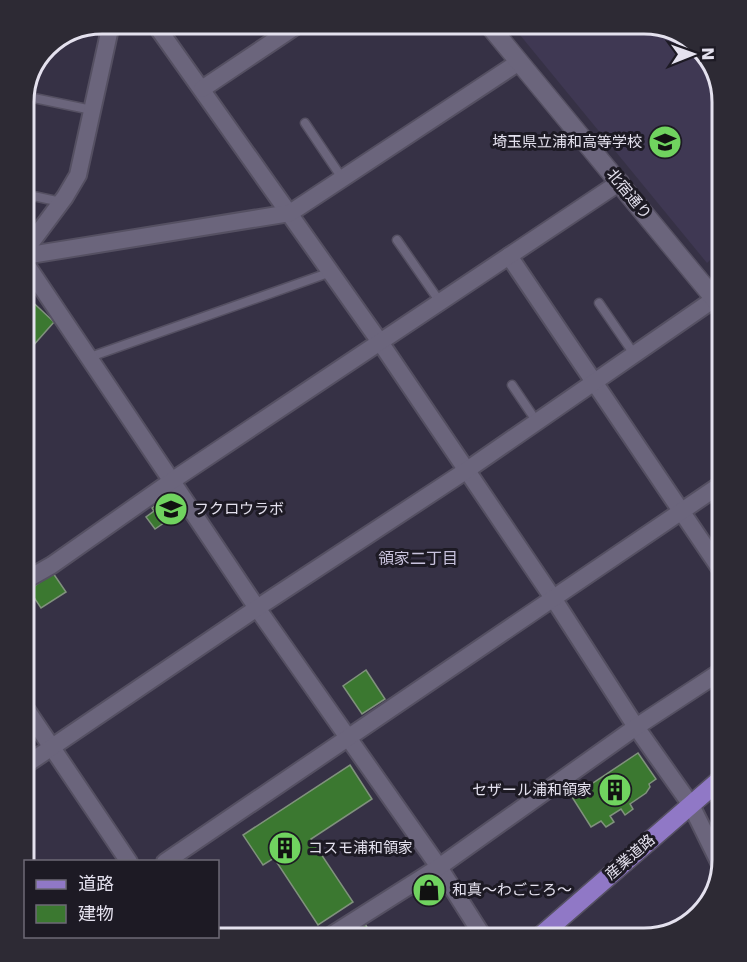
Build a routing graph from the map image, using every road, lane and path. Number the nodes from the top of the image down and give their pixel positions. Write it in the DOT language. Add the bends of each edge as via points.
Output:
graph roads {
  1 [pos="109,34"];
  2 [pos="162,34"];
  3 [pos="283,34"];
  4 [pos="497,35"];
  5 [pos="519,62"];
  6 [pos="202,88"];
  7 [pos="35,98"];
  8 [pos="92,110"];
  9 [pos="305,123"];
  10 [pos="342,178"];
  11 [pos="620,182"];
  12 [pos="35,196"];
  13 [pos="61,202"];
  14 [pos="290,213"];
  15 [pos="35,239"];
  16 [pos="397,240"];
  17 [pos="35,252"];
  18 [pos="509,256"];
  19 [pos="331,272"];
  20 [pos="35,277"];
  21 [pos="712,291"];
  22 [pos="440,302"];
  23 [pos="599,303"];
  24 [pos="712,305"];
  25 [pos="380,342"];
  26 [pos="634,354"];
  27 [pos="90,357"];
  28 [pos="594,382"];
  29 [pos="512,385"];
  30 [pos="537,422"];
  31 [pos="466,470"];
  32 [pos="173,480"];
  33 [pos="712,490"];
  34 [pos="681,511"];
  35 [pos="712,557"];
  36 [pos="34,575"];
  37 [pos="553,598"];
  38 [pos="257,608"];
  39 [pos="712,677"];
  40 [pos="34,721"];
  41 [pos="636,727"];
  42 [pos="348,739"];
  43 [pos="52,747"];
  44 [pos="34,759"];
  45 [pos="712,787"];
  46 [pos="691,805"];
  47 [pos="712,848"];
  48 [pos="128,860"];
  49 [pos="166,860"];
  50 [pos="439,867"];
  51 [pos="343,928"];
  52 [pos="478,928"];
  53 [pos="550,928"];
  1 -- 8 [label="street"];
  2 -- 6 [label="street"];
  3 -- 6 [label="street"];
  4 -- 5 [label="street, 北宿通り"];
  5 -- 10 [label="street"];
  5 -- 11 [label="street, 北宿通り"];
  6 -- 14 [label="street"];
  7 -- 8 [label="lane"];
  8 -- 13 [label="street" via="78,175"];
  9 -- 10 [label="lane"];
  10 -- 14 [label="street"];
  11 -- 18 [label="street"];
  11 -- 21 [label="street, 北宿通り"];
  12 -- 13 [label="lane"];
  13 -- 15 [label="street"];
  14 -- 17 [label="street"];
  14 -- 19 [label="street"];
  16 -- 22 [label="lane"];
  18 -- 22 [label="street"];
  18 -- 28 [label="street"];
  19 -- 25 [label="street"];
  19 -- 27 [label="lane"];
  20 -- 27 [label="street"];
  22 -- 25 [label="street"];
  23 -- 26 [label="lane"];
  24 -- 26 [label="street"];
  25 -- 31 [label="street"];
  25 -- 32 [label="street"];
  26 -- 28 [label="street"];
  27 -- 32 [label="street"];
  28 -- 30 [label="street"];
  28 -- 34 [label="street"];
  29 -- 30 [label="lane"];
  30 -- 31 [label="street"];
  31 -- 37 [label="street"];
  31 -- 38 [label="street"];
  32 -- 36 [label="street"];
  32 -- 38 [label="street"];
  33 -- 34 [label="street"];
  34 -- 35 [label="street"];
  34 -- 37 [label="street"];
  37 -- 41 [label="street"];
  37 -- 42 [label="street"];
  38 -- 42 [label="street"];
  38 -- 43 [label="street"];
  39 -- 41 [label="street"];
  40 -- 43 [label="street"];
  41 -- 46 [label="street"];
  41 -- 50 [label="street"];
  42 -- 49 [label="street"];
  42 -- 50 [label="street"];
  43 -- 44 [label="street"];
  43 -- 48 [label="street"];
  45 -- 46 [label="main road, 産業道路"];
  46 -- 47 [label="street"];
  46 -- 53 [label="main road, 産業道路"];
  50 -- 51 [label="street"];
  50 -- 52 [label="street"];
}
